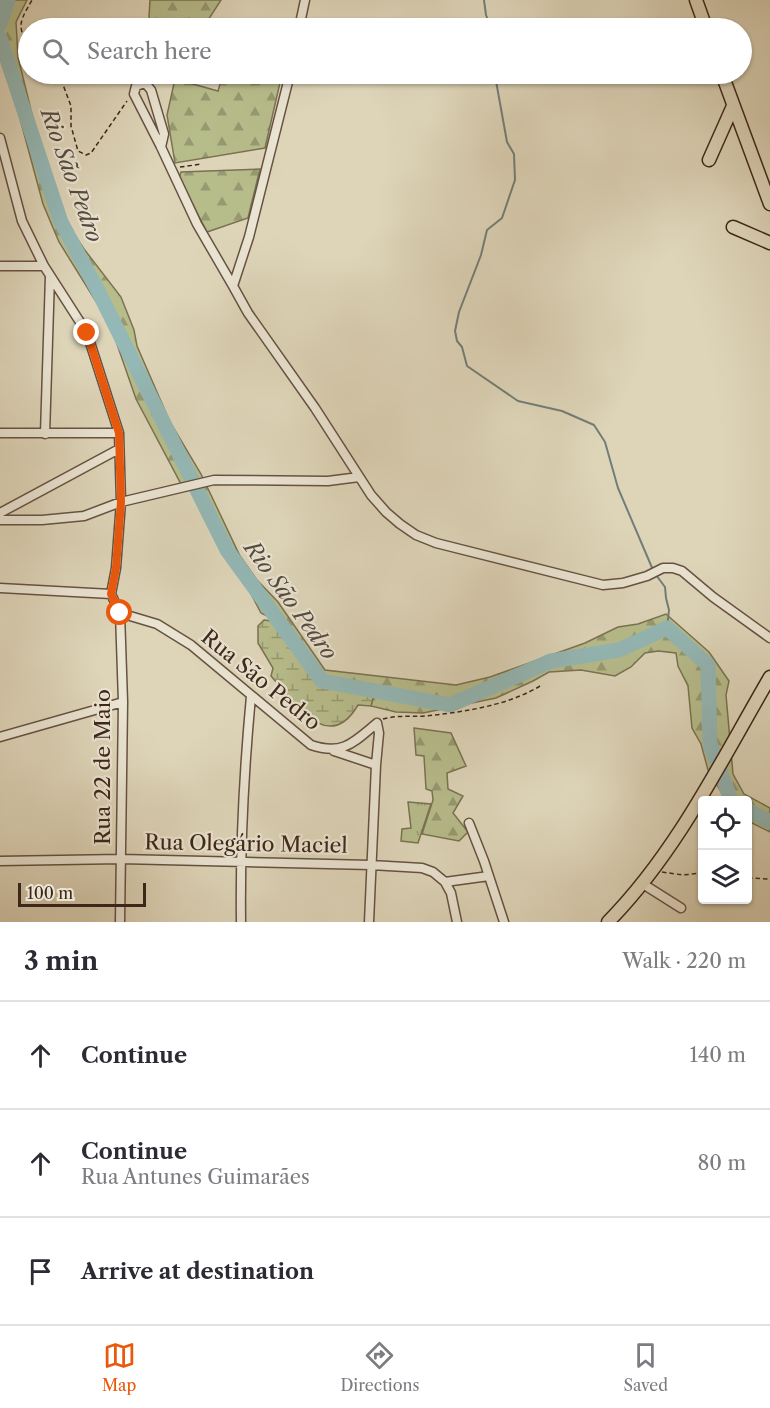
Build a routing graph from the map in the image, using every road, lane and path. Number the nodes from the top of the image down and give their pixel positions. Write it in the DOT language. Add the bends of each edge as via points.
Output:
graph roads {
  1 [pos="32,0"];
  2 [pos="305,0"];
  3 [pos="696,0"];
  4 [pos="21,18"];
  5 [pos="301,18"];
  6 [pos="702,18"];
  7 [pos="63,84"];
  8 [pos="139,84"];
  9 [pos="146,84"];
  10 [pos="287,84"];
  11 [pos="725,84"];
  12 [pos="134,94"];
  13 [pos="733,106"];
  14 [pos="0,138"];
  15 [pos="162,147"];
  16 [pos="709,160"];
  17 [pos="202,164"];
  18 [pos="170,168"];
  19 [pos="770,204"];
  20 [pos="733,227"];
  21 [pos="770,243"];
  22 [pos="0,266"];
  23 [pos="44,266"];
  24 [pos="50,275"];
  25 [pos="233,286"];
  26 [pos="0,433"];
  27 [pos="119,433"];
  28 [pos="45,434"];
  29 [pos="119,449"];
  30 [pos="359,477"];
  31 [pos="121,502"];
  32 [pos="0,513"];
  33 [pos="0,520"];
  34 [pos="0,588"];
  35 [pos="111,594"];
  36 [pos="120,613"];
  37 [pos="770,638"];
  38 [pos="770,677"];
  39 [pos="540,686"];
  40 [pos="251,696"];
  41 [pos="123,702"];
  42 [pos="377,723"];
  43 [pos="0,737"];
  44 [pos="334,750"];
  45 [pos="376,765"];
  46 [pos="469,823"];
  47 [pos="121,859"];
  48 [pos="0,861"];
  49 [pos="240,863"];
  50 [pos="371,865"];
  51 [pos="653,870"];
  52 [pos="698,873"];
  53 [pos="489,876"];
  54 [pos="752,878"];
  55 [pos="770,879"];
  56 [pos="445,882"];
  57 [pos="643,884"];
  58 [pos="681,908"];
  59 [pos="120,922"];
  60 [pos="241,922"];
  61 [pos="369,922"];
  62 [pos="457,922"];
  63 [pos="504,922"];
  64 [pos="608,922"];
  1 -- 4 [label="path"];
  2 -- 5 [label="street"];
  3 -- 6 [label="highway"];
  7 -- 12 [label="path" via="71,106 71,126 78,151 86,155"];
  8 -- 12 [label="street"];
  9 -- 15 [label="street" via="164,134"];
  10 -- 25 [label="street"];
  11 -- 13 [label="highway"];
  12 -- 15 [label="street"];
  13 -- 16 [label="highway"];
  13 -- 19 [label="highway"];
  14 -- 23 [label="street" via="22,221"];
  15 -- 18 [label="street"];
  17 -- 18 [label="path"];
  18 -- 25 [label="street"];
  20 -- 21 [label="highway"];
  22 -- 23 [label="street"];
  23 -- 24 [label="street"];
  24 -- 27 [label="street" via="87,333"];
  24 -- 28 [label="street"];
  25 -- 30 [label="street"];
  26 -- 28 [label="street"];
  27 -- 28 [label="street"];
  27 -- 29 [label="street"];
  29 -- 31 [label="street"];
  29 -- 32 [label="street"];
  30 -- 31 [label="street" via="327,481 214,480"];
  30 -- 37 [label="street" via="386,512 416,535 436,543 603,585 623,583 673,567"];
  31 -- 33 [label="street" via="84,516"];
  31 -- 35 [label="street"];
  34 -- 35 [label="street"];
  35 -- 36 [label="street"];
  36 -- 40 [label="street, Rua São Pedro" via="157,624 191,645"];
  36 -- 41 [label="street, Rua 22 de Maio"];
  38 -- 51 [label="highway"];
  39 -- 42 [label="path" via="523,697 449,713 390,717"];
  40 -- 44 [label="street, Rua São Pedro" via="311,745"];
  40 -- 49 [label="street"];
  41 -- 43 [label="street"];
  41 -- 47 [label="street, Rua 22 de Maio"];
  42 -- 44 [label="street, Rua São Pedro" via="357,740"];
  42 -- 45 [label="street"];
  44 -- 45 [label="street"];
  45 -- 50 [label="street"];
  46 -- 53 [label="street"];
  47 -- 48 [label="street, Rua Olegário Maciel"];
  47 -- 49 [label="street, Rua Olegário Maciel"];
  47 -- 59 [label="street, Rua 22 de Maio"];
  49 -- 50 [label="street, Rua Olegário Maciel"];
  49 -- 60 [label="street"];
  50 -- 56 [label="street, Rua Olegário Maciel" via="422,868"];
  50 -- 61 [label="street"];
  51 -- 52 [label="path"];
  51 -- 57 [label="highway"];
  53 -- 56 [label="street"];
  53 -- 63 [label="street"];
  54 -- 55 [label="path"];
  56 -- 62 [label="street"];
  57 -- 58 [label="street"];
  57 -- 64 [label="highway"];
}
